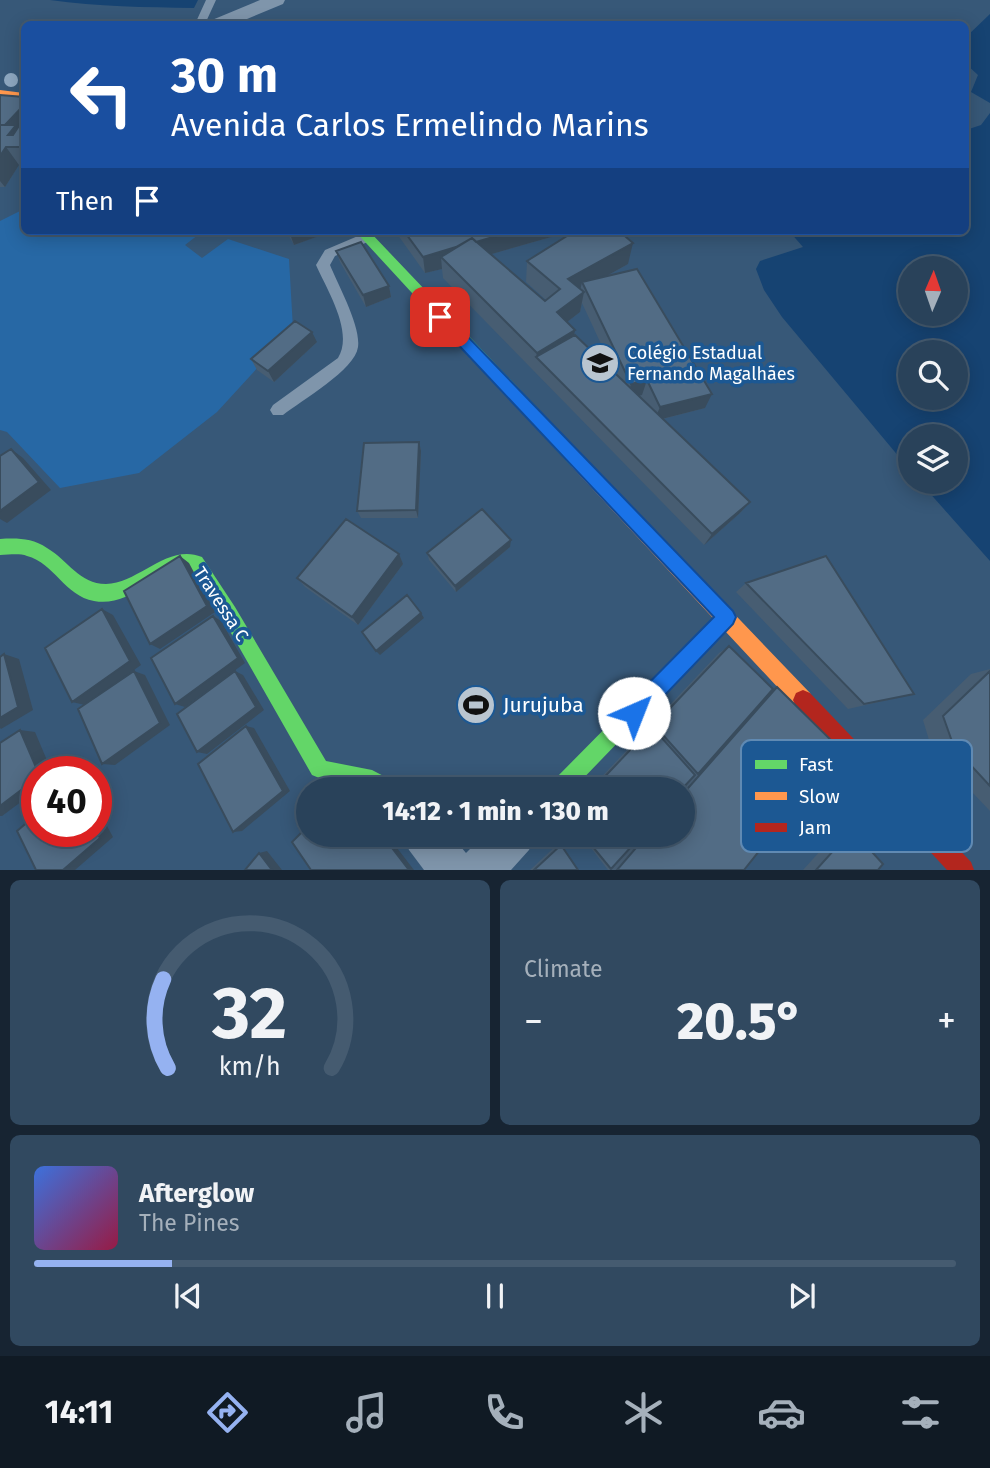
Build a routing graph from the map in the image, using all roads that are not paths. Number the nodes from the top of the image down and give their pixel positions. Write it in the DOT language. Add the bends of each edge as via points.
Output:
graph roads {
  1 [pos="211,0"];
  2 [pos="276,0"];
  3 [pos="201,21"];
  4 [pos="226,21"];
  5 [pos="0,93"];
  6 [pos="21,96"];
  7 [pos="361,235"];
  8 [pos="364,235"];
  9 [pos="278,410"];
  10 [pos="0,547"];
  11 [pos="727,617"];
  12 [pos="839,740"];
  13 [pos="370,777"];
  14 [pos="571,777"];
  15 [pos="434,847"];
  16 [pos="502,847"];
  17 [pos="940,852"];
  18 [pos="952,865"];
  19 [pos="452,870"];
  20 [pos="480,870"];
  1 -- 3 [label="lane"];
  2 -- 4 [label="street"];
  5 -- 6 [label="street"];
  7 -- 9 [label="lane" via="330,253 323,265 349,331 351,348 343,362"];
  8 -- 11 [label="street"];
  10 -- 13 [label="street, Travessa C" via="31,548 53,561 72,582 94,593 127,589 182,562 196,563 319,768 327,775"];
  11 -- 12 [label="street"];
  11 -- 14 [label="street"];
  15 -- 19 [label="street"];
  16 -- 20 [label="street"];
  17 -- 18 [label="street"];
}
